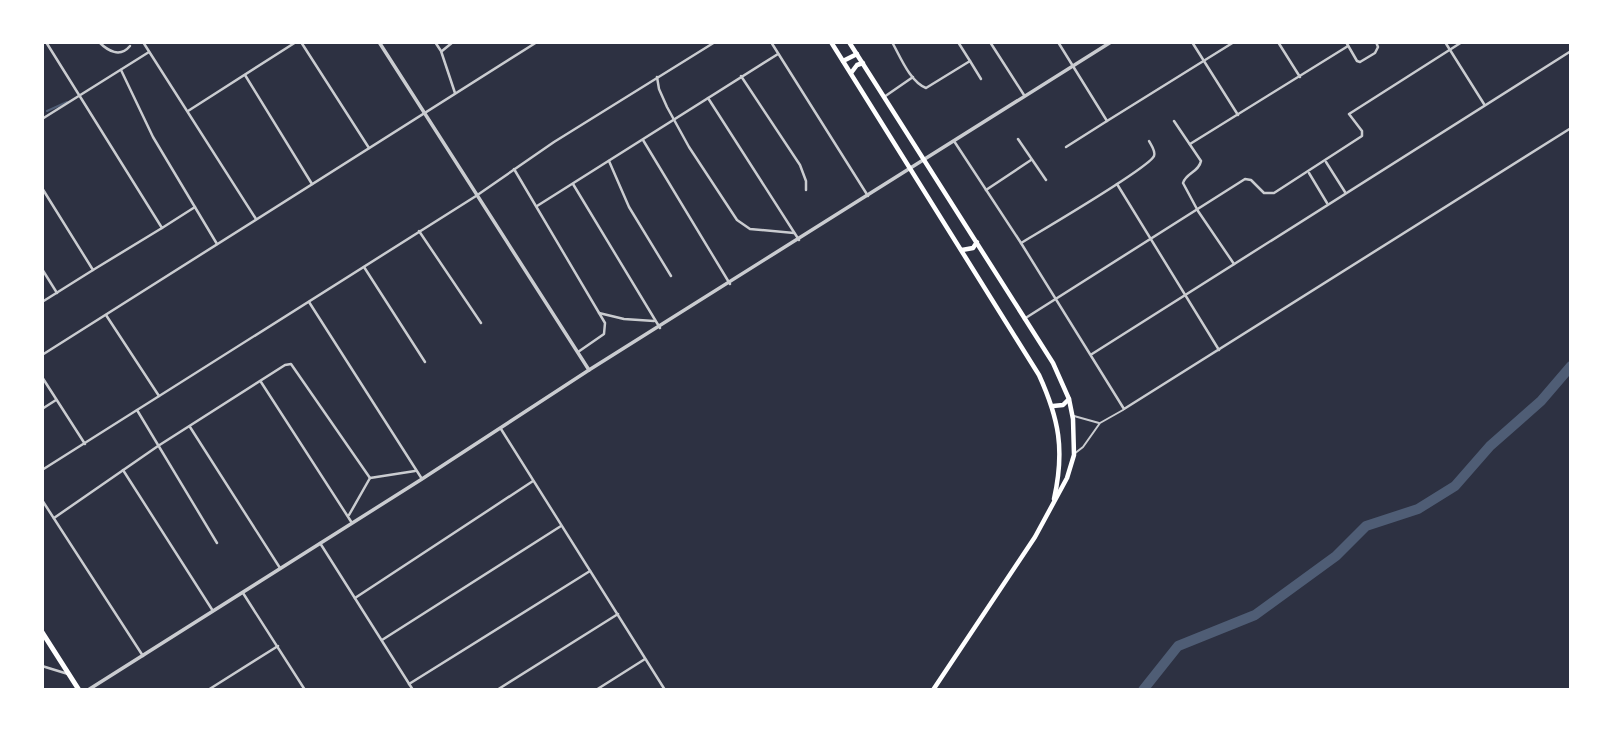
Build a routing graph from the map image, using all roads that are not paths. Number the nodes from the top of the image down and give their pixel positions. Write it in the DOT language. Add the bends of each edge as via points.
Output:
graph roads {
  1 [pos="46,42"];
  2 [pos="99,42"];
  3 [pos="143,42"];
  4 [pos="298,42"];
  5 [pos="380,42"];
  6 [pos="435,42"];
  7 [pos="453,42"];
  8 [pos="536,42"];
  9 [pos="715,42"];
  10 [pos="771,42"];
  11 [pos="831,42"];
  12 [pos="849,42"];
  13 [pos="892,42"];
  14 [pos="958,42"];
  15 [pos="990,42"];
  16 [pos="1058,42"];
  17 [pos="1111,42"];
  18 [pos="1192,42"];
  19 [pos="1234,42"];
  20 [pos="1278,42"];
  21 [pos="1376,42"];
  22 [pos="1445,42"];
  23 [pos="1462,42"];
  24 [pos="1347,44"];
  25 [pos="130,46"];
  26 [pos="1450,49"];
  27 [pos="441,51"];
  28 [pos="1571,51"];
  29 [pos="149,52"];
  30 [pos="778,54"];
  31 [pos="857,54"];
  32 [pos="843,61"];
  33 [pos="970,61"];
  34 [pos="1204,61"];
  35 [pos="863,63"];
  36 [pos="1073,66"];
  37 [pos="121,70"];
  38 [pos="851,73"];
  39 [pos="245,75"];
  40 [pos="741,76"];
  41 [pos="657,77"];
  42 [pos="913,77"];
  43 [pos="1300,77"];
  44 [pos="981,79"];
  45 [pos="455,93"];
  46 [pos="81,95"];
  47 [pos="1025,96"];
  48 [pos="708,97"];
  49 [pos="884,97"];
  50 [pos="1485,105"];
  51 [pos="188,111"];
  52 [pos="425,112"];
  53 [pos="1238,115"];
  54 [pos="43,118"];
  55 [pos="674,119"];
  56 [pos="1107,121"];
  57 [pos="1174,121"];
  58 [pos="1571,128"];
  59 [pos="643,139"];
  60 [pos="1018,139"];
  61 [pos="954,141"];
  62 [pos="1149,141"];
  63 [pos="1190,144"];
  64 [pos="1066,147"];
  65 [pos="369,148"];
  66 [pos="924,159"];
  67 [pos="1031,160"];
  68 [pos="609,161"];
  69 [pos="1326,162"];
  70 [pos="514,169"];
  71 [pos="910,169"];
  72 [pos="1308,172"];
  73 [pos="1046,180"];
  74 [pos="573,182"];
  75 [pos="312,184"];
  76 [pos="1117,184"];
  77 [pos="42,188"];
  78 [pos="806,190"];
  79 [pos="986,190"];
  80 [pos="1345,192"];
  81 [pos="476,196"];
  82 [pos="868,196"];
  83 [pos="1327,203"];
  84 [pos="537,206"];
  85 [pos="195,207"];
  86 [pos="1198,211"];
  87 [pos="256,219"];
  88 [pos="163,228"];
  89 [pos="419,231"];
  90 [pos="794,233"];
  91 [pos="1152,239"];
  92 [pos="799,240"];
  93 [pos="977,242"];
  94 [pos="1021,243"];
  95 [pos="217,244"];
  96 [pos="962,250"];
  97 [pos="1234,264"];
  98 [pos="364,267"];
  99 [pos="42,269"];
  100 [pos="93,270"];
  101 [pos="671,276"];
  102 [pos="730,284"];
  103 [pos="57,293"];
  104 [pos="1186,295"];
  105 [pos="1056,299"];
  106 [pos="42,302"];
  107 [pos="309,302"];
  108 [pos="599,313"];
  109 [pos="106,315"];
  110 [pos="1024,319"];
  111 [pos="656,322"];
  112 [pos="481,323"];
  113 [pos="660,328"];
  114 [pos="1219,350"];
  115 [pos="578,352"];
  116 [pos="1091,354"];
  117 [pos="42,355"];
  118 [pos="425,362"];
  119 [pos="589,370"];
  120 [pos="42,377"];
  121 [pos="261,382"];
  122 [pos="159,396"];
  123 [pos="1069,399"];
  124 [pos="56,400"];
  125 [pos="1053,407"];
  126 [pos="42,409"];
  127 [pos="137,410"];
  128 [pos="1124,410"];
  129 [pos="1073,416"];
  130 [pos="1100,423"];
  131 [pos="190,427"];
  132 [pos="500,429"];
  133 [pos="85,444"];
  134 [pos="158,446"];
  135 [pos="1074,455"];
  136 [pos="42,470"];
  137 [pos="123,470"];
  138 [pos="416,471"];
  139 [pos="370,478"];
  140 [pos="422,480"];
  141 [pos="533,481"];
  142 [pos="42,500"];
  143 [pos="1053,503"];
  144 [pos="348,516"];
  145 [pos="54,518"];
  146 [pos="352,523"];
  147 [pos="561,526"];
  148 [pos="217,543"];
  149 [pos="320,543"];
  150 [pos="281,568"];
  151 [pos="590,570"];
  152 [pos="243,593"];
  153 [pos="355,598"];
  154 [pos="213,611"];
  155 [pos="618,614"];
  156 [pos="42,632"];
  157 [pos="382,640"];
  158 [pos="278,646"];
  159 [pos="143,656"];
  160 [pos="645,659"];
  161 [pos="42,666"];
  162 [pos="68,674"];
  163 [pos="409,684"];
  164 [pos="79,690"];
  165 [pos="88,690"];
  166 [pos="208,690"];
  167 [pos="305,690"];
  168 [pos="413,690"];
  169 [pos="497,690"];
  170 [pos="596,690"];
  171 [pos="665,690"];
  172 [pos="933,690"];
  1 -- 46 [label="street"];
  2 -- 25 [label="street" via="121,53"];
  3 -- 29 [label="street"];
  4 -- 39 [label="street"];
  4 -- 65 [label="street"];
  5 -- 52 [label="street"];
  6 -- 27 [label="street"];
  7 -- 27 [label="street"];
  8 -- 45 [label="street"];
  9 -- 41 [label="street"];
  10 -- 30 [label="street"];
  11 -- 32 [label="main road"];
  12 -- 31 [label="main road"];
  13 -- 42 [label="street"];
  14 -- 33 [label="street"];
  15 -- 47 [label="street"];
  16 -- 36 [label="street"];
  17 -- 36 [label="street"];
  18 -- 34 [label="street"];
  19 -- 34 [label="street"];
  20 -- 43 [label="street"];
  21 -- 24 [label="street" via="1377,51 1360,62"];
  22 -- 26 [label="street"];
  23 -- 26 [label="street"];
  24 -- 43 [label="street"];
  26 -- 50 [label="street"];
  26 -- 69 [label="street" via="1349,114 1362,136"];
  27 -- 45 [label="street"];
  28 -- 50 [label="street"];
  29 -- 37 [label="street"];
  29 -- 51 [label="street"];
  30 -- 40 [label="street"];
  30 -- 82 [label="street"];
  31 -- 32 [label="main road"];
  31 -- 35 [label="main road"];
  32 -- 38 [label="main road"];
  33 -- 42 [label="street" via="926,88"];
  33 -- 44 [label="street"];
  34 -- 53 [label="street"];
  34 -- 56 [label="street"];
  35 -- 38 [label="main road"];
  35 -- 49 [label="main road"];
  36 -- 47 [label="street"];
  36 -- 56 [label="street"];
  37 -- 46 [label="street"];
  37 -- 85 [label="street" via="153,137"];
  38 -- 71 [label="main road"];
  39 -- 51 [label="street"];
  39 -- 75 [label="street"];
  40 -- 48 [label="street"];
  40 -- 78 [label="street" via="800,165"];
  41 -- 55 [label="street"];
  41 -- 70 [label="street"];
  42 -- 49 [label="street"];
  43 -- 53 [label="street"];
  45 -- 52 [label="street"];
  46 -- 54 [label="street"];
  46 -- 88 [label="street"];
  47 -- 61 [label="street"];
  48 -- 55 [label="street"];
  48 -- 90 [label="street"];
  49 -- 66 [label="main road"];
  50 -- 80 [label="street"];
  51 -- 87 [label="street"];
  52 -- 65 [label="street"];
  52 -- 81 [label="street"];
  53 -- 63 [label="street"];
  55 -- 59 [label="street"];
  55 -- 90 [label="street" via="737,220 750,229"];
  56 -- 64 [label="street"];
  57 -- 63 [label="street"];
  58 -- 114 [label="street"];
  59 -- 68 [label="street"];
  59 -- 102 [label="street"];
  60 -- 67 [label="street"];
  61 -- 66 [label="street"];
  61 -- 79 [label="street"];
  62 -- 76 [label="street" via="1154,156"];
  63 -- 86 [label="street" via="1200,164 1183,183"];
  65 -- 75 [label="street"];
  66 -- 71 [label="street"];
  66 -- 93 [label="main road"];
  67 -- 73 [label="street"];
  67 -- 79 [label="street"];
  68 -- 74 [label="street"];
  68 -- 101 [label="street" via="629,207"];
  69 -- 72 [label="street"];
  69 -- 80 [label="street"];
  70 -- 81 [label="street"];
  70 -- 84 [label="street"];
  71 -- 82 [label="street"];
  71 -- 96 [label="main road"];
  72 -- 83 [label="street"];
  72 -- 86 [label="street" via="1269,194 1245,179"];
  74 -- 84 [label="street"];
  74 -- 111 [label="street"];
  75 -- 87 [label="street"];
  76 -- 91 [label="street"];
  76 -- 94 [label="street"];
  77 -- 100 [label="street"];
  79 -- 94 [label="street"];
  80 -- 83 [label="street"];
  81 -- 89 [label="street"];
  81 -- 115 [label="street"];
  82 -- 92 [label="street"];
  83 -- 97 [label="street"];
  84 -- 108 [label="street"];
  85 -- 88 [label="street"];
  85 -- 95 [label="street"];
  86 -- 91 [label="street"];
  86 -- 97 [label="street"];
  87 -- 95 [label="street"];
  88 -- 100 [label="street"];
  89 -- 98 [label="street"];
  89 -- 112 [label="street"];
  90 -- 92 [label="street"];
  91 -- 104 [label="street"];
  91 -- 105 [label="street"];
  92 -- 102 [label="street"];
  93 -- 96 [label="main road"];
  93 -- 110 [label="main road"];
  94 -- 105 [label="street"];
  95 -- 109 [label="street"];
  96 -- 125 [label="main road" via="1039,374"];
  97 -- 104 [label="street"];
  98 -- 107 [label="street"];
  98 -- 118 [label="street"];
  99 -- 103 [label="street"];
  100 -- 103 [label="street"];
  102 -- 113 [label="street"];
  103 -- 106 [label="street"];
  104 -- 114 [label="street"];
  104 -- 116 [label="street"];
  105 -- 110 [label="street"];
  105 -- 116 [label="street"];
  107 -- 122 [label="street"];
  107 -- 138 [label="street"];
  108 -- 111 [label="street"];
  108 -- 115 [label="street" via="605,323 604,334"];
  109 -- 117 [label="street"];
  109 -- 122 [label="street"];
  110 -- 123 [label="main road" via="1053,363"];
  111 -- 113 [label="street"];
  113 -- 119 [label="street"];
  114 -- 128 [label="street"];
  115 -- 119 [label="street"];
  116 -- 128 [label="street"];
  119 -- 132 [label="street"];
  120 -- 124 [label="street"];
  121 -- 131 [label="street"];
  121 -- 139 [label="street" via="285,365 295,368"];
  121 -- 144 [label="street"];
  122 -- 127 [label="street"];
  123 -- 125 [label="main road"];
  123 -- 129 [label="main road"];
  124 -- 126 [label="street"];
  124 -- 133 [label="street"];
  125 -- 143 [label="main road" via="1059,440"];
  127 -- 133 [label="street"];
  127 -- 134 [label="street"];
  128 -- 130 [label="lane"];
  129 -- 130 [label="lane"];
  129 -- 135 [label="main road"];
  130 -- 135 [label="lane"];
  131 -- 134 [label="street"];
  131 -- 150 [label="street"];
  132 -- 140 [label="street"];
  132 -- 141 [label="street"];
  133 -- 136 [label="street"];
  134 -- 137 [label="street"];
  134 -- 148 [label="street"];
  135 -- 143 [label="main road"];
  137 -- 145 [label="street"];
  137 -- 154 [label="street"];
  138 -- 139 [label="street"];
  138 -- 140 [label="street"];
  139 -- 144 [label="street"];
  140 -- 146 [label="street"];
  141 -- 147 [label="street"];
  141 -- 153 [label="street"];
  142 -- 145 [label="street"];
  143 -- 172 [label="main road"];
  144 -- 146 [label="street"];
  145 -- 159 [label="street"];
  146 -- 149 [label="street"];
  147 -- 151 [label="street"];
  147 -- 157 [label="street"];
  149 -- 150 [label="street"];
  149 -- 153 [label="street"];
  150 -- 152 [label="street"];
  151 -- 155 [label="street"];
  151 -- 163 [label="street"];
  152 -- 154 [label="street"];
  152 -- 158 [label="street"];
  153 -- 157 [label="street"];
  154 -- 159 [label="street"];
  155 -- 160 [label="street"];
  155 -- 169 [label="street"];
  156 -- 162 [label="highway"];
  157 -- 163 [label="street"];
  158 -- 166 [label="street"];
  158 -- 167 [label="street"];
  159 -- 165 [label="street"];
  160 -- 170 [label="street"];
  160 -- 171 [label="street"];
  161 -- 162 [label="street"];
  162 -- 164 [label="highway"];
  163 -- 168 [label="street"];
}
